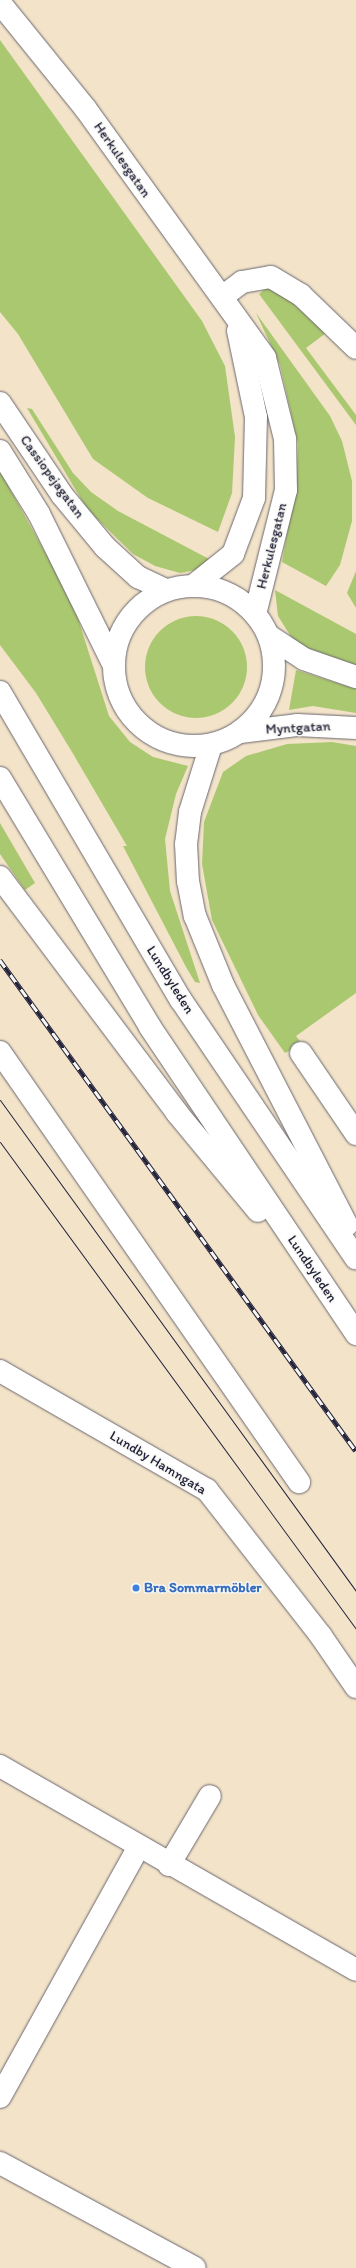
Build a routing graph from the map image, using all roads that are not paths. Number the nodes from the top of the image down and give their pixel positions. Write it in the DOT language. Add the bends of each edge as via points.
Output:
graph roads {
  1 [pos="0,3"];
  2 [pos="222,297"];
  3 [pos="236,322"];
  4 [pos="356,348"];
  5 [pos="0,402"];
  6 [pos="0,451"];
  7 [pos="194,585"];
  8 [pos="166,590"];
  9 [pos="256,614"];
  10 [pos="269,636"];
  11 [pos="113,664"];
  12 [pos="356,677"];
  13 [pos="0,692"];
  14 [pos="356,728"];
  15 [pos="240,732"];
  16 [pos="211,745"];
  17 [pos="0,778"];
  18 [pos="0,877"];
  19 [pos="0,1052"];
  20 [pos="302,1053"];
  21 [pos="356,1134"];
  22 [pos="356,1242"];
  23 [pos="356,1258"];
  24 [pos="342,1314"];
  25 [pos="356,1334"];
  26 [pos="0,1372"];
  27 [pos="299,1482"];
  28 [pos="356,1687"];
  29 [pos="0,1766"];
  30 [pos="210,1796"];
  31 [pos="138,1848"];
  32 [pos="168,1865"];
  33 [pos="356,1970"];
  34 [pos="0,2097"];
  35 [pos="0,2163"];
  36 [pos="194,2268"];
  1 -- 2 [label="main road, Herkulesgatan" via="85,108"];
  2 -- 3 [label="main road, Herkulesgatan"];
  2 -- 4 [label="main road" via="250,279 271,277 284,282"];
  3 -- 7 [label="main road, Herkulesgatan" via="248,365 256,417 254,498 233,554"];
  3 -- 9 [label="main road, Herkulesgatan" via="265,358 285,439 286,490"];
  5 -- 8 [label="main road, Cassiopejagatan" via="62,495 105,547 138,577"];
  6 -- 11 [label="main road, Cassiopejagatan" via="46,527"];
  7 -- 8 [label="main road"];
  7 -- 9 [label="main road" via="218,589 238,598"];
  8 -- 11 [label="main road" via="139,607 120,633"];
  9 -- 10 [label="main road"];
  10 -- 12 [label="main road" via="304,659"];
  10 -- 15 [label="main road" via="274,657 268,699 256,718"];
  11 -- 16 [label="main road" via="118,693 132,718 155,736 182,746"];
  13 -- 23 [label="main road, Lundbyleden" via="181,1000"];
  14 -- 15 [label="main road, Myntgatan" via="298,725"];
  15 -- 16 [label="main road"];
  16 -- 22 [label="main road" via="190,812 186,844 188,881 195,916 223,985"];
  17 -- 24 [label="main road, Lundbyleden" via="150,1027"];
  18 -- 24 [label="main road" via="172,1107"];
  19 -- 27 [label="main road"];
  20 -- 21 [label="main road"];
  24 -- 25 [label="main road, Lundbyleden"];
  26 -- 28 [label="main road, Lundby Hamngata" via="207,1490 321,1636"];
  29 -- 31 [label="main road"];
  30 -- 32 [label="main road"];
  31 -- 32 [label="main road"];
  31 -- 34 [label="main road"];
  32 -- 33 [label="main road"];
  35 -- 36 [label="main road"];
}
